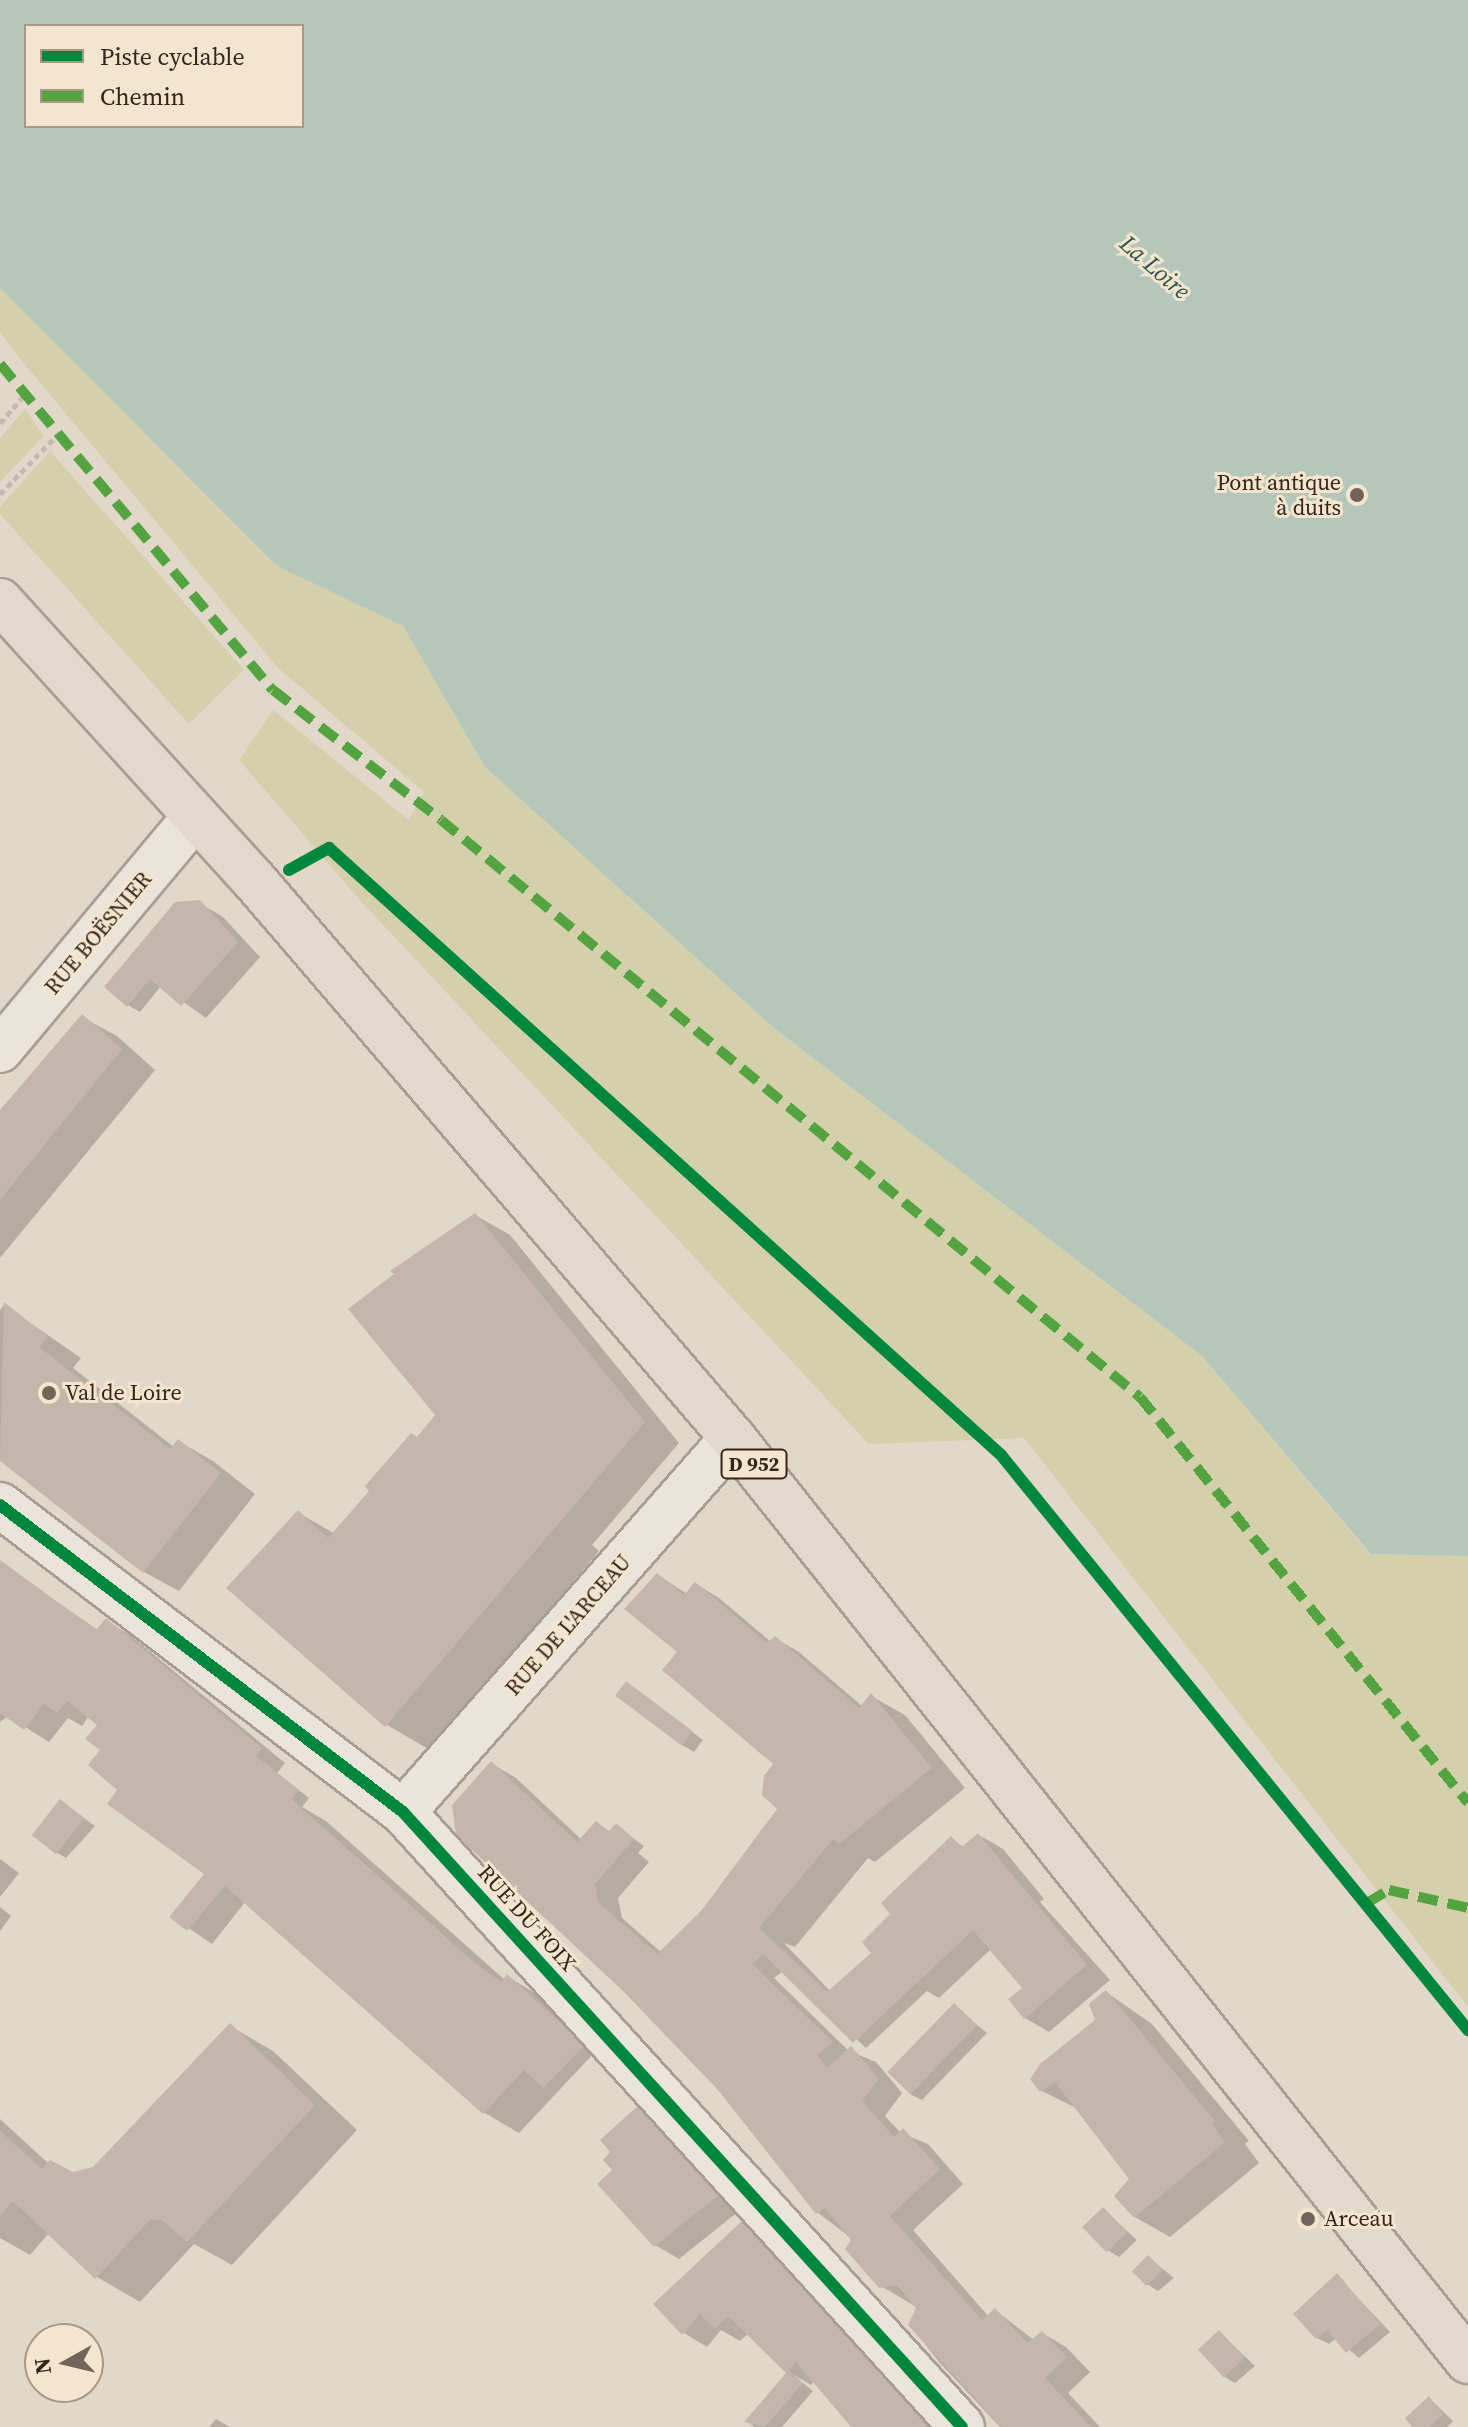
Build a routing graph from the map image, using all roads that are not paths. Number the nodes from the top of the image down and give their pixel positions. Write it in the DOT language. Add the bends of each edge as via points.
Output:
graph roads {
  1 [pos="3,611"];
  2 [pos="196,816"];
  3 [pos="0,1050"];
  4 [pos="733,1438"];
  5 [pos="0,1505"];
  6 [pos="403,1812"];
  7 [pos="1468,2361"];
  8 [pos="962,2427"];
  1 -- 2 [label="main road, D 952"];
  2 -- 3 [label="street, RUE BOËSNIER"];
  2 -- 4 [label="main road, D 952"];
  4 -- 6 [label="street, RUE DE L'ARCEAU"];
  4 -- 7 [label="main road, D 952"];
  5 -- 6 [label="street, RUE DU FOIX"];
  6 -- 8 [label="street, RUE DU FOIX"];
}
